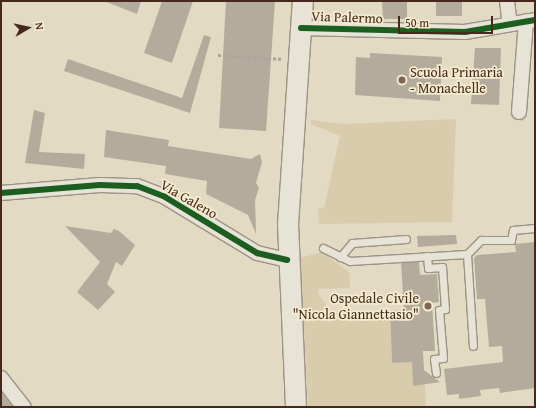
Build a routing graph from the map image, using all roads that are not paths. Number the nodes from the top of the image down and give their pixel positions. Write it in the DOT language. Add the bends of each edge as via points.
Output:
graph roads {
  1 [pos="303,1"];
  2 [pos="507,1"];
  3 [pos="531,20"];
  4 [pos="510,24"];
  5 [pos="301,28"];
  6 [pos="519,112"];
  7 [pos="1,193"];
  8 [pos="535,228"];
  9 [pos="406,239"];
  10 [pos="323,248"];
  11 [pos="466,254"];
  12 [pos="427,256"];
  13 [pos="340,257"];
  14 [pos="287,260"];
  15 [pos="473,346"];
  16 [pos="436,374"];
  17 [pos="1,378"];
  18 [pos="24,407"];
  19 [pos="296,407"];
  1 -- 5 [label="main road"];
  2 -- 4 [label="street"];
  3 -- 4 [label="street, Via Palermo"];
  3 -- 6 [label="street"];
  4 -- 5 [label="street, Via Palermo" via="465,32"];
  5 -- 14 [label="main road"];
  7 -- 14 [label="street, Via Galeno" via="100,185 137,186 165,197 257,253"];
  8 -- 11 [label="lane" via="513,230 511,240 481,240"];
  9 -- 13 [label="lane" via="352,243"];
  10 -- 13 [label="lane"];
  11 -- 12 [label="lane"];
  11 -- 15 [label="lane"];
  12 -- 13 [label="lane" via="350,261"];
  12 -- 16 [label="lane" via="428,268 442,267 445,309 439,310 443,358 434,359"];
  14 -- 19 [label="main road"];
  17 -- 18 [label="street"];
}
